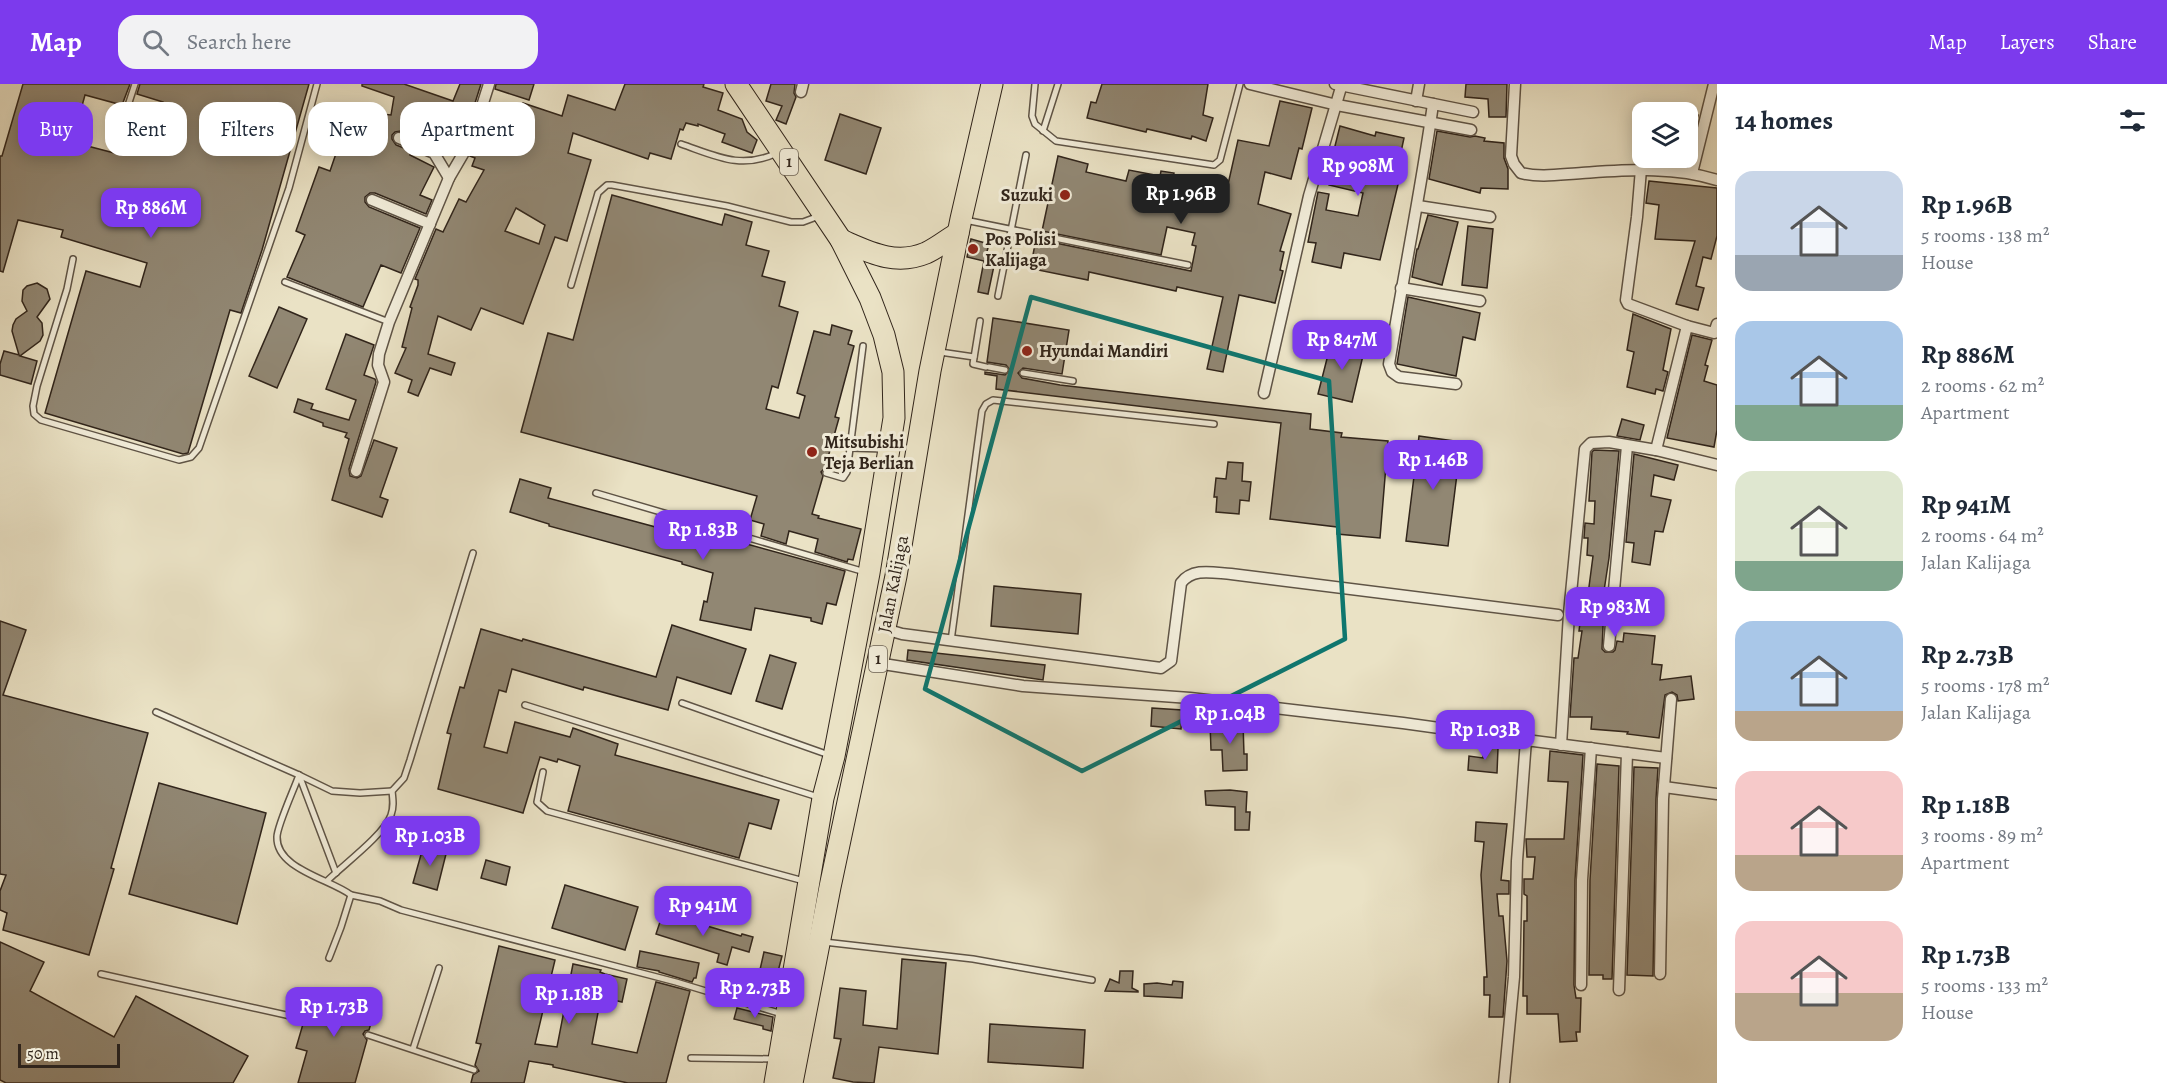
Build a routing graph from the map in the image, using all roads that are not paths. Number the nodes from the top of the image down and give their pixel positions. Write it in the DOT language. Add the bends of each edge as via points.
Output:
graph roads {
  1 [pos="135,84"];
  2 [pos="317,84"];
  3 [pos="489,84"];
  4 [pos="992,84"];
  5 [pos="1035,84"];
  6 [pos="1058,84"];
  7 [pos="1240,84"];
  8 [pos="1251,84"];
  9 [pos="1339,84"];
  10 [pos="1419,84"];
  11 [pos="1515,84"];
  12 [pos="1714,84"];
  13 [pos="738,85"];
  14 [pos="1416,100"];
  15 [pos="129,102"];
  16 [pos="1433,104"];
  17 [pos="1336,105"];
  18 [pos="1473,112"];
  19 [pos="1430,123"];
  20 [pos="1471,130"];
  21 [pos="1043,131"];
  22 [pos="399,138"];
  23 [pos="681,144"];
  24 [pos="781,151"];
  25 [pos="1026,155"];
  26 [pos="1641,169"];
  27 [pos="1692,173"];
  28 [pos="449,178"];
  29 [pos="1717,180"];
  30 [pos="372,200"];
  31 [pos="1418,206"];
  32 [pos="824,213"];
  33 [pos="1490,216"];
  34 [pos="430,224"];
  35 [pos="959,226"];
  36 [pos="1011,229"];
  37 [pos="841,240"];
  38 [pos="73,259"];
  39 [pos="1188,265"];
  40 [pos="285,282"];
  41 [pos="571,285"];
  42 [pos="1401,288"];
  43 [pos="998,296"];
  44 [pos="1480,301"];
  45 [pos="980,321"];
  46 [pos="389,322"];
  47 [pos="1687,327"];
  48 [pos="1716,330"];
  49 [pos="863,346"];
  50 [pos="935,351"];
  51 [pos="974,357"];
  52 [pos="1005,370"];
  53 [pos="1023,373"];
  54 [pos="1073,381"];
  55 [pos="1456,384"];
  56 [pos="1264,393"];
  57 [pos="1214,424"];
  58 [pos="1627,446"];
  59 [pos="850,448"];
  60 [pos="889,449"];
  61 [pos="1656,450"];
  62 [pos="1717,465"];
  63 [pos="356,471"];
  64 [pos="826,473"];
  65 [pos="596,493"];
  66 [pos="473,553"];
  67 [pos="869,573"];
  68 [pos="896,576"];
  69 [pos="1558,615"];
  70 [pos="885,629"];
  71 [pos="951,641"];
  72 [pos="1609,646"];
  73 [pos="877,663"];
  74 [pos="1671,699"];
  75 [pos="682,703"];
  76 [pos="525,705"];
  77 [pos="156,712"];
  78 [pos="1526,740"];
  79 [pos="1561,744"];
  80 [pos="1591,748"];
  81 [pos="1627,753"];
  82 [pos="834,756"];
  83 [pos="1666,758"];
  84 [pos="543,772"];
  85 [pos="299,775"];
  86 [pos="1664,787"];
  87 [pos="392,791"];
  88 [pos="1717,794"];
  89 [pos="823,798"];
  90 [pos="336,873"];
  91 [pos="327,881"];
  92 [pos="809,883"];
  93 [pos="351,895"];
  94 [pos="820,940"];
  95 [pos="329,958"];
  96 [pos="439,968"];
  97 [pos="101,974"];
  98 [pos="1660,974"];
  99 [pos="1092,980"];
  100 [pos="1581,985"];
  101 [pos="1619,990"];
  102 [pos="787,1015"];
  103 [pos="304,1019"];
  104 [pos="368,1035"];
  105 [pos="413,1049"];
  106 [pos="692,1058"];
  107 [pos="779,1059"];
  108 [pos="474,1070"];
  109 [pos="775,1083"];
  110 [pos="792,1083"];
  111 [pos="1504,1083"];
  1 -- 15 [label="lane"];
  2 -- 38 [label="lane" via="289,188 199,448 191,458 179,460 41,420 34,414 37,386"];
  3 -- 28 [label="street" via="476,125"];
  4 -- 35 [label="highway, Jalan Kalijaga / 1"];
  5 -- 21 [label="lane" via="1032,116"];
  6 -- 21 [label="lane"];
  7 -- 21 [label="lane" via="1220,160 1214,165 1056,141"];
  8 -- 17 [label="street"];
  9 -- 14 [label="street"];
  9 -- 17 [label="street"];
  10 -- 14 [label="street"];
  11 -- 26 [label="street" via="1512,156 1521,173"];
  12 -- 27 [label="street"];
  13 -- 24 [label="highway, 1"];
  14 -- 16 [label="street"];
  16 -- 18 [label="street"];
  16 -- 19 [label="street"];
  17 -- 19 [label="street"];
  17 -- 56 [label="street" via="1309,196"];
  19 -- 20 [label="street"];
  19 -- 31 [label="street"];
  22 -- 28 [label="street" via="434,153"];
  23 -- 24 [label="lane" via="725,160 746,162"];
  24 -- 32 [label="highway, 1"];
  25 -- 36 [label="lane"];
  26 -- 27 [label="street"];
  26 -- 47 [label="street" via="1626,300"];
  27 -- 29 [label="street"];
  28 -- 34 [label="street"];
  30 -- 34 [label="street"];
  31 -- 33 [label="street"];
  31 -- 42 [label="street"];
  32 -- 37 [label="highway, 1"];
  32 -- 41 [label="lane" via="803,222 791,222 727,206 607,186 598,194"];
  34 -- 46 [label="street"];
  35 -- 36 [label="lane"];
  35 -- 37 [label="highway" via="926,253 906,258 882,257"];
  35 -- 50 [label="highway, Jalan Kalijaga / 1"];
  36 -- 39 [label="lane"];
  36 -- 43 [label="lane"];
  37 -- 60 [label="highway, Jalan Kalijaga / 1" via="870,298 893,372 894,418"];
  40 -- 46 [label="lane"];
  42 -- 44 [label="street"];
  42 -- 55 [label="street" via="1389,364 1392,372 1399,377"];
  45 -- 51 [label="lane"];
  46 -- 63 [label="street" via="378,365 384,382"];
  47 -- 48 [label="street"];
  47 -- 61 [label="street"];
  49 -- 59 [label="lane"];
  50 -- 51 [label="lane"];
  50 -- 68 [label="highway, Jalan Kalijaga / 1"];
  51 -- 52 [label="lane" via="973,364"];
  53 -- 54 [label="lane"];
  57 -- 71 [label="lane" via="993,400 986,404"];
  58 -- 61 [label="street"];
  58 -- 72 [label="street"];
  58 -- 79 [label="street" via="1591,443 1585,449"];
  59 -- 60 [label="lane"];
  59 -- 64 [label="lane" via="845,476 838,478"];
  60 -- 67 [label="highway, Jalan Kalijaga / 1"];
  61 -- 62 [label="street"];
  65 -- 67 [label="lane"];
  66 -- 87 [label="lane" via="404,778"];
  67 -- 68 [label="highway"];
  67 -- 82 [label="highway, Jalan Kalijaga / 1"];
  68 -- 70 [label="highway, Jalan Kalijaga / 1"];
  69 -- 71 [label="street" via="1199,573 1186,576 1180,586 1171,661 1164,667"];
  70 -- 71 [label="street"];
  70 -- 73 [label="highway, Jalan Kalijaga / 1"];
  73 -- 78 [label="street" via="1023,686 1190,698"];
  73 -- 94 [label="highway, Jalan Kalijaga / 1"];
  74 -- 83 [label="street"];
  75 -- 82 [label="lane"];
  76 -- 89 [label="lane"];
  77 -- 85 [label="lane"];
  78 -- 79 [label="street"];
  78 -- 111 [label="street" via="1514,977"];
  79 -- 80 [label="street"];
  80 -- 81 [label="street"];
  80 -- 100 [label="street" via="1582,880"];
  81 -- 83 [label="street"];
  81 -- 101 [label="street"];
  82 -- 89 [label="highway, Jalan Kalijaga / 1"];
  83 -- 86 [label="street"];
  84 -- 92 [label="lane" via="537,802 547,811"];
  85 -- 87 [label="lane" via="332,791"];
  85 -- 90 [label="lane"];
  85 -- 91 [label="lane" via="276,836 279,850 291,864"];
  86 -- 88 [label="street"];
  86 -- 98 [label="street"];
  87 -- 90 [label="lane" via="393,807 383,830"];
  89 -- 92 [label="highway, Jalan Kalijaga / 1"];
  90 -- 91 [label="lane"];
  91 -- 93 [label="lane"];
  92 -- 102 [label="highway, Jalan Kalijaga / 1"];
  93 -- 95 [label="lane"];
  93 -- 102 [label="lane"];
  94 -- 99 [label="lane" via="973,959"];
  94 -- 110 [label="highway, Jalan Kalijaga / 1"];
  96 -- 105 [label="lane"];
  97 -- 103 [label="lane"];
  102 -- 107 [label="highway, Jalan Kalijaga / 1"];
  104 -- 105 [label="lane"];
  105 -- 108 [label="lane"];
  106 -- 107 [label="lane"];
  107 -- 109 [label="highway, Jalan Kalijaga / 1"];
}
